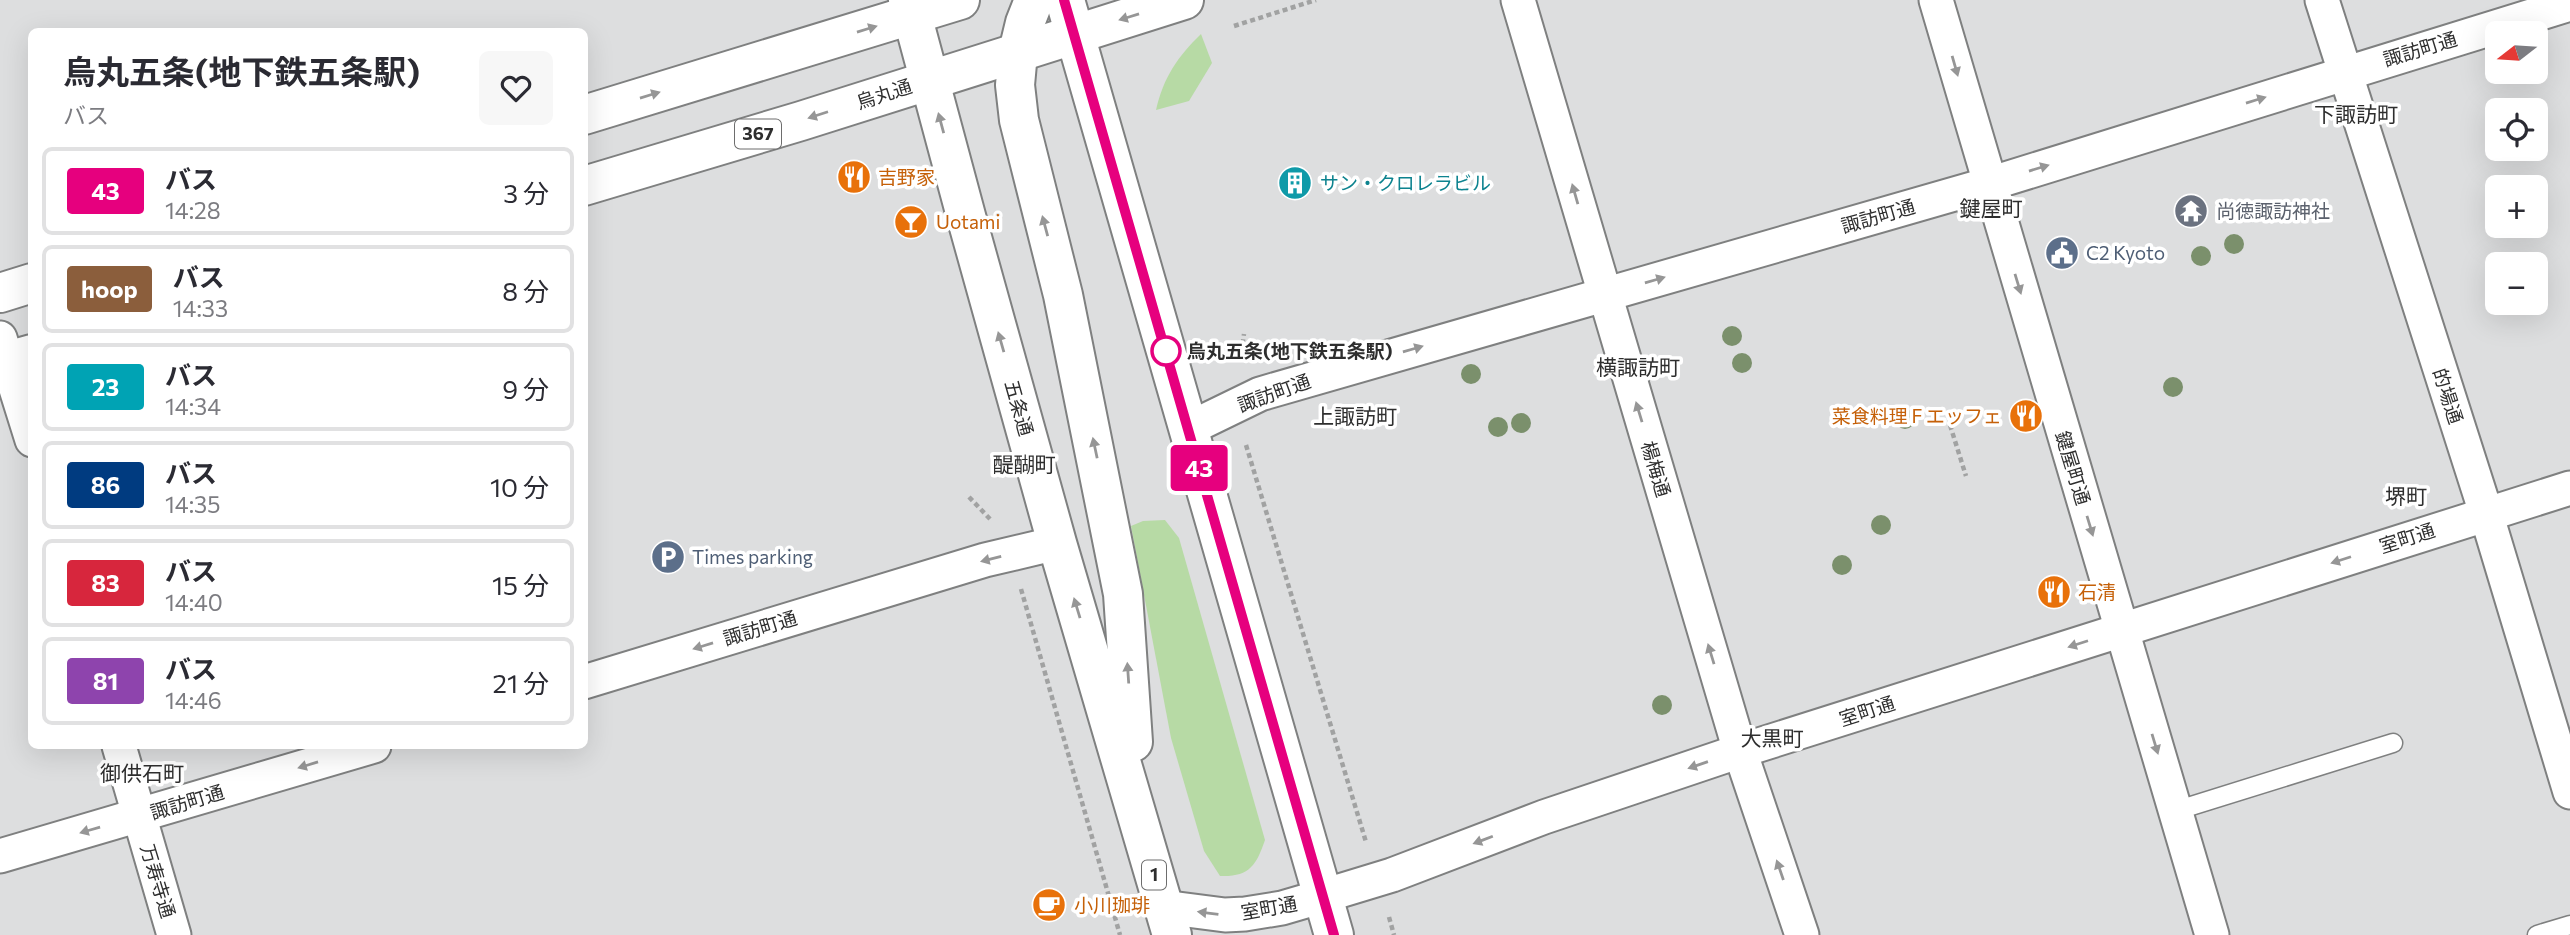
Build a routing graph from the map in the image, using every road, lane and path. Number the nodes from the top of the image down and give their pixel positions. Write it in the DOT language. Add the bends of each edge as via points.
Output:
graph roads {
  1 [pos="960,0"];
  2 [pos="1034,0"];
  3 [pos="1184,0"];
  4 [pos="1316,0"];
  5 [pos="1518,0"];
  6 [pos="1936,0"];
  7 [pos="2322,0"];
  8 [pos="2570,4"];
  9 [pos="911,8"];
  10 [pos="1069,17"];
  11 [pos="1234,26"];
  12 [pos="1018,52"];
  13 [pos="2344,73"];
  14 [pos="930,80"];
  15 [pos="588,114"];
  16 [pos="1989,184"];
  17 [pos="588,186"];
  18 [pos="28,285"];
  19 [pos="0,293"];
  20 [pos="1604,295"];
  21 [pos="1244,334"];
  22 [pos="10,354"];
  23 [pos="1234,406"];
  24 [pos="28,424"];
  25 [pos="1950,425"];
  26 [pos="1188,429"];
  27 [pos="1966,477"];
  28 [pos="2570,488"];
  29 [pos="969,497"];
  30 [pos="2486,513"];
  31 [pos="1057,543"];
  32 [pos="1012,554"];
  33 [pos="2121,631"];
  34 [pos="588,681"];
  35 [pos="2393,743"];
  36 [pos="120,749"];
  37 [pos="364,749"];
  38 [pos="1740,751"];
  39 [pos="2570,792"];
  40 [pos="2175,811"];
  41 [pos="1138,814"];
  42 [pos="139,817"];
  43 [pos="0,856"];
  44 [pos="1377,879"];
  45 [pos="1323,896"];
  46 [pos="1168,921"];
  47 [pos="2570,925"];
  48 [pos="174,935"];
  49 [pos="1120,935"];
  50 [pos="1334,935"];
  51 [pos="1394,935"];
  52 [pos="1802,935"];
  53 [pos="2213,935"];
  54 [pos="2537,935"];
  1 -- 9 [label="highway"];
  2 -- 12 [label="highway"];
  3 -- 10 [label="highway, 烏丸通, one-way"];
  4 -- 11 [label="path"];
  20 -- 5 [label="street, 楊梅通, one-way"];
  6 -- 16 [label="street, 鍵屋町通, one-way"];
  7 -- 13 [label="street, 的場通"];
  8 -- 13 [label="street, 諏訪町通"];
  9 -- 14 [label="highway, 五条通 / 1"];
  15 -- 9 [label="highway, one-way"];
  10 -- 12 [label="highway, 烏丸通"];
  10 -- 26 [label="highway"];
  12 -- 14 [label="highway, 烏丸通"];
  41 -- 12 [label="highway, one-way" via="1123,594 1063,295 1019,120"];
  16 -- 13 [label="street, 諏訪町通, one-way"];
  13 -- 30 [label="street, 的場通"];
  14 -- 17 [label="highway, 烏丸通 / 367, one-way"];
  31 -- 14 [label="highway, 五条通 / 1, one-way"];
  20 -- 16 [label="street, 諏訪町通, one-way"];
  16 -- 33 [label="street, 鍵屋町通, one-way"];
  18 -- 19 [label="highway"];
  23 -- 20 [label="street, 諏訪町通, one-way" via="1260,394"];
  38 -- 20 [label="street, 楊梅通, one-way"];
  21 -- 23 [label="path"];
  22 -- 24 [label="street"];
  23 -- 26 [label="street, 諏訪町通"];
  23 -- 44 [label="path"];
  25 -- 27 [label="path"];
  26 -- 45 [label="highway"];
  28 -- 30 [label="street, 室町通"];
  29 -- 32 [label="path" via="1006,535"];
  30 -- 33 [label="street, 室町通, one-way"];
  30 -- 39 [label="street, 的場通"];
  31 -- 32 [label="street, 諏訪町通"];
  41 -- 31 [label="highway, 五条通 / 1, one-way"];
  32 -- 34 [label="street, 諏訪町通, one-way"];
  32 -- 49 [label="path"];
  33 -- 38 [label="street, 室町通, one-way"];
  33 -- 40 [label="street, 鍵屋町通, one-way"];
  35 -- 40 [label="lane"];
  36 -- 42 [label="street, 万寿寺通"];
  37 -- 42 [label="street, 諏訪町通, one-way"];
  38 -- 44 [label="street, 室町通, one-way"];
  52 -- 38 [label="street, 楊梅通, one-way"];
  40 -- 53 [label="street, 鍵屋町通"];
  41 -- 46 [label="highway, 五条通 / 1"];
  42 -- 43 [label="street, 諏訪町通, one-way"];
  42 -- 48 [label="street, 万寿寺通"];
  44 -- 45 [label="street, 室町通"];
  44 -- 51 [label="path"];
  45 -- 46 [label="street, 室町通, one-way" via="1245,914"];
  45 -- 50 [label="highway"];
  47 -- 54 [label="lane"];
}
